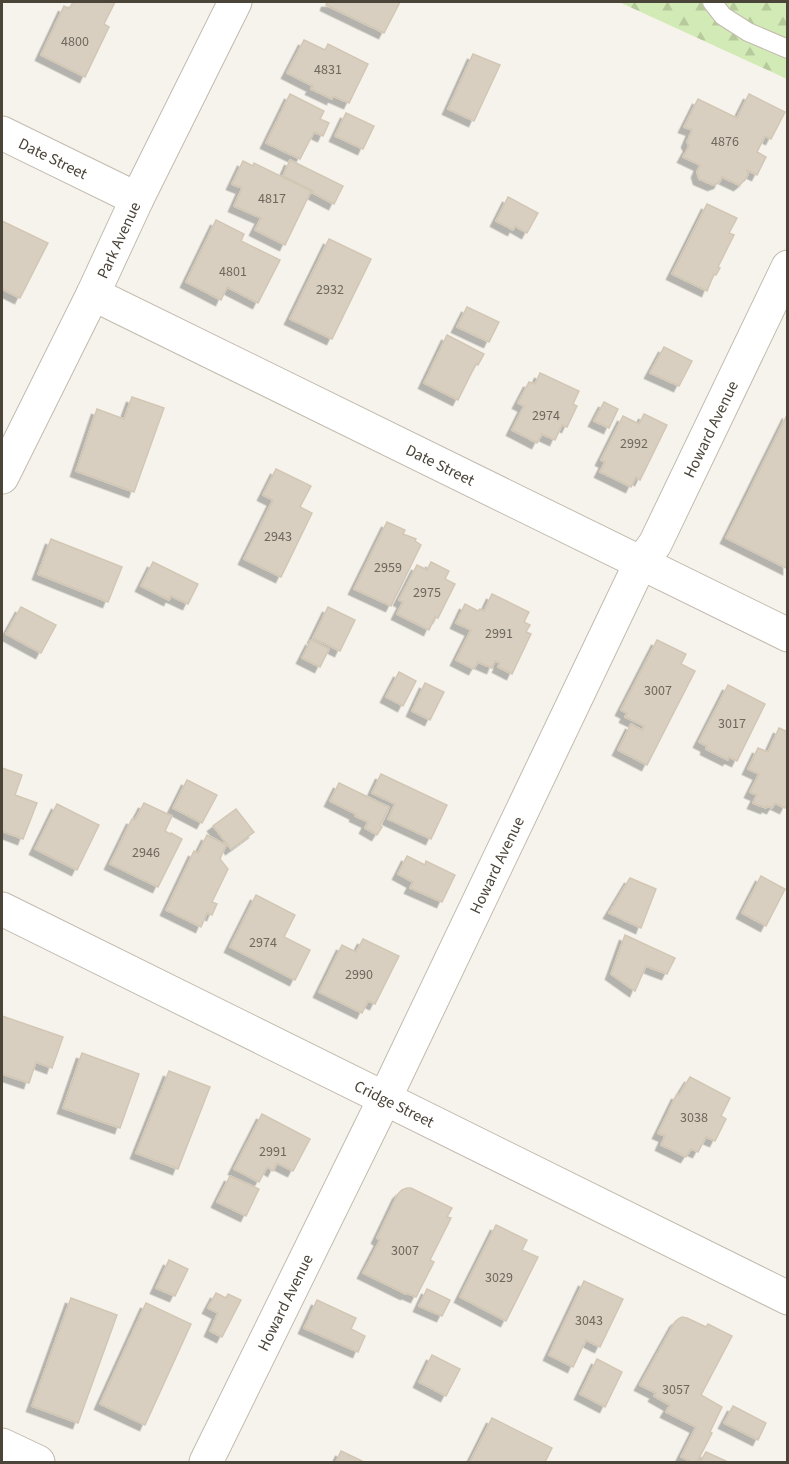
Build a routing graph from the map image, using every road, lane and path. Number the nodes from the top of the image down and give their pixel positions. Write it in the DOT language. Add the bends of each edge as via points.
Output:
graph roads {
  1 [pos="235,2"];
  2 [pos="712,2"];
  3 [pos="788,49"];
  4 [pos="2,132"];
  5 [pos="136,199"];
  6 [pos="788,267"];
  7 [pos="93,294"];
  8 [pos="2,477"];
  9 [pos="640,564"];
  10 [pos="788,635"];
  11 [pos="2,909"];
  12 [pos="385,1098"];
  13 [pos="788,1298"];
  14 [pos="2,1445"];
  15 [pos="38,1462"];
  16 [pos="206,1462"];
  1 -- 5 [label="street, Park Avenue"];
  2 -- 3 [label="lane" via="723,16 748,32"];
  4 -- 5 [label="street, Date Street"];
  5 -- 7 [label="street, Park Avenue"];
  6 -- 9 [label="street, Howard Avenue" via="655,544"];
  7 -- 8 [label="street, Park Avenue"];
  7 -- 9 [label="street, Date Street"];
  9 -- 10 [label="street, Date Street"];
  9 -- 12 [label="street, Howard Avenue"];
  11 -- 12 [label="street, Cridge Street"];
  12 -- 13 [label="street, Cridge Street"];
  12 -- 16 [label="street, Howard Avenue"];
  14 -- 15 [label="street"];
}
